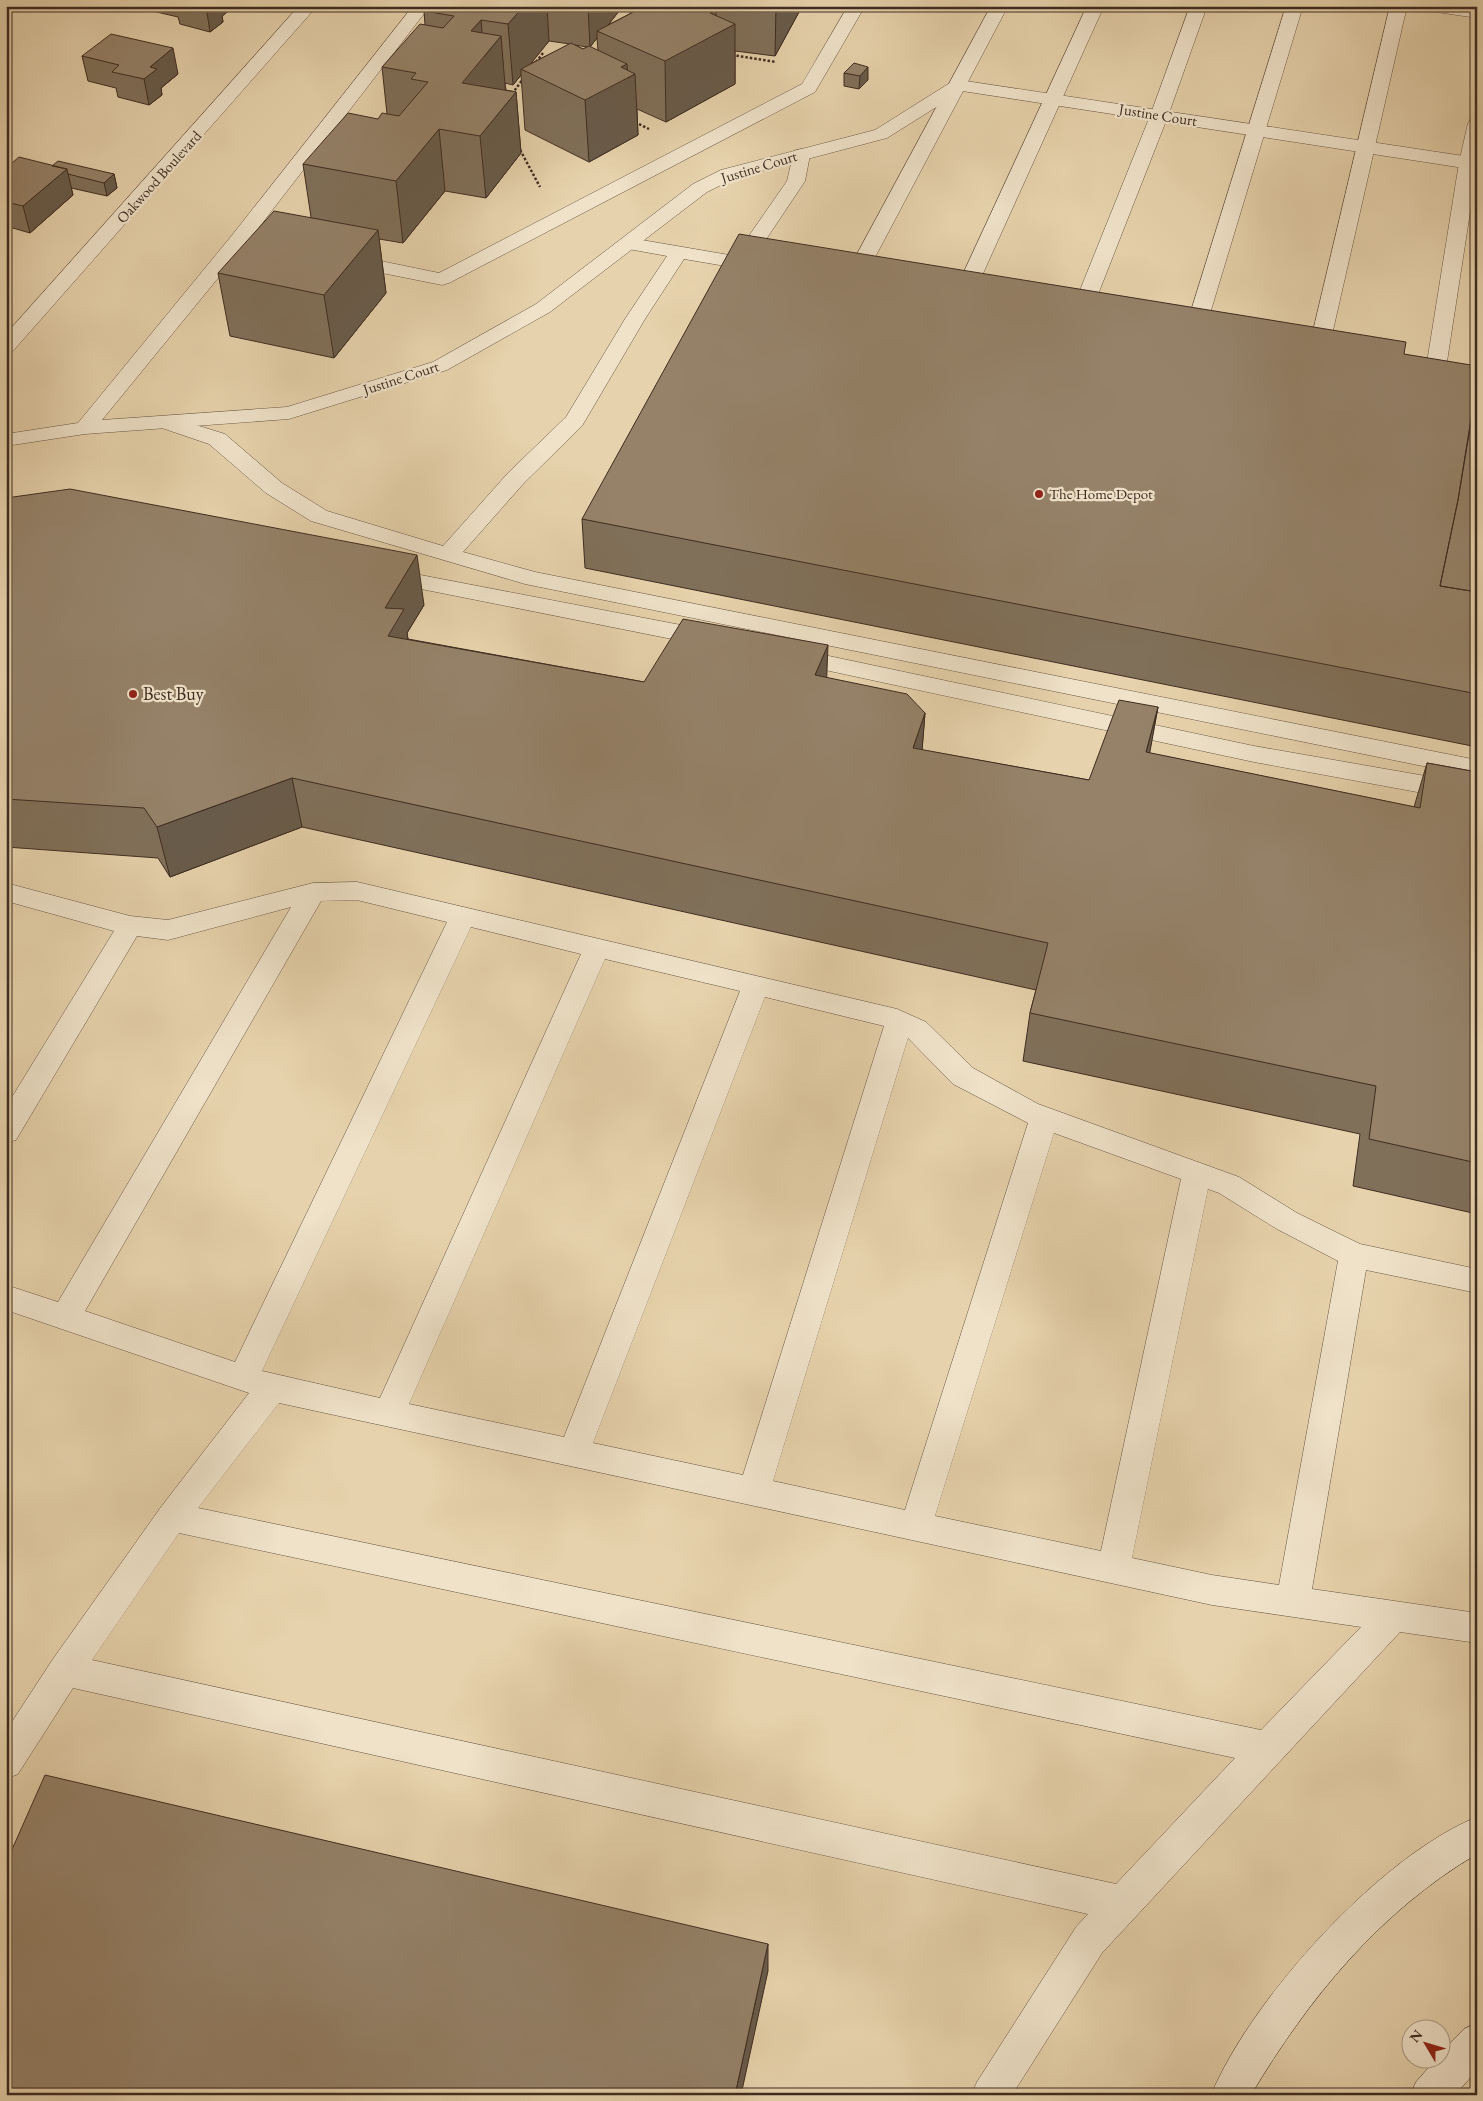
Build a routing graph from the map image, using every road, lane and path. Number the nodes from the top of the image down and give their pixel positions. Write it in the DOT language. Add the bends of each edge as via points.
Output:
graph roads {
  1 [pos="309,6"];
  2 [pos="422,6"];
  3 [pos="634,6"];
  4 [pos="857,6"];
  5 [pos="1000,6"];
  6 [pos="1096,6"];
  7 [pos="1199,6"];
  8 [pos="1295,6"];
  9 [pos="1399,6"];
  10 [pos="1430,6"];
  11 [pos="1477,13"];
  12 [pos="626,23"];
  13 [pos="543,53"];
  14 [pos="730,55"];
  15 [pos="776,62"];
  16 [pos="534,65"];
  17 [pos="525,77"];
  18 [pos="959,85"];
  19 [pos="509,98"];
  20 [pos="1053,99"];
  21 [pos="1159,116"];
  22 [pos="626,118"];
  23 [pos="1477,123"];
  24 [pos="653,131"];
  25 [pos="1258,131"];
  26 [pos="515,145"];
  27 [pos="1365,147"];
  28 [pos="801,155"];
  29 [pos="1472,163"];
  30 [pos="542,190"];
  31 [pos="240,238"];
  32 [pos="630,244"];
  33 [pos="308,252"];
  34 [pos="679,252"];
  35 [pos="327,255"];
  36 [pos="740,263"];
  37 [pos="778,269"];
  38 [pos="852,282"];
  39 [pos="962,300"];
  40 [pos="1078,320"];
  41 [pos="1192,340"];
  42 [pos="6,347"];
  43 [pos="1316,361"];
  44 [pos="1434,381"];
  45 [pos="167,422"];
  46 [pos="85,428"];
  47 [pos="6,440"];
  48 [pos="448,555"];
  49 [pos="364,571"];
  50 [pos="734,644"];
  51 [pos="773,652"];
  52 [pos="1477,769"];
  53 [pos="1477,794"];
  54 [pos="312,892"];
  55 [pos="10,899"];
  56 [pos="463,916"];
  57 [pos="130,926"];
  58 [pos="597,948"];
  59 [pos="756,985"];
  60 [pos="899,1021"];
  61 [pos="1044,1118"];
  62 [pos="6,1132"];
  63 [pos="1197,1173"];
  64 [pos="1354,1255"];
  65 [pos="1477,1282"];
  66 [pos="6,1298"];
  67 [pos="65,1318"];
  68 [pos="257,1383"];
  69 [pos="389,1413"];
  70 [pos="573,1453"];
  71 [pos="754,1492"];
  72 [pos="172,1517"];
  73 [pos="916,1526"];
  74 [pos="1114,1568"];
  75 [pos="1294,1601"];
  76 [pos="1393,1616"];
  77 [pos="1477,1628"];
  78 [pos="65,1670"];
  79 [pos="1268,1748"];
  80 [pos="6,1762"];
  81 [pos="1477,1834"];
  82 [pos="1123,1904"];
  83 [pos="1477,2042"];
  84 [pos="990,2095"];
  85 [pos="1230,2095"];
  86 [pos="1429,2095"];
  1 -- 42 [label="street, Oakwood Boulevard"];
  2 -- 31 [label="street"];
  3 -- 12 [label="path"];
  4 -- 35 [label="street" via="809,88 442,279"];
  5 -- 18 [label="street"];
  6 -- 20 [label="street"];
  7 -- 21 [label="street"];
  8 -- 25 [label="street"];
  9 -- 27 [label="street"];
  10 -- 11 [label="street"];
  13 -- 16 [label="path"];
  14 -- 15 [label="path"];
  17 -- 19 [label="path"];
  18 -- 20 [label="street, Justine Court"];
  18 -- 28 [label="street, Justine Court" via="882,134"];
  18 -- 38 [label="street"];
  20 -- 21 [label="street, Justine Court"];
  20 -- 39 [label="street"];
  21 -- 25 [label="street, Justine Court"];
  21 -- 40 [label="street"];
  22 -- 24 [label="path"];
  23 -- 29 [label="street"];
  25 -- 27 [label="street, Justine Court"];
  25 -- 41 [label="street"];
  26 -- 30 [label="path"];
  27 -- 29 [label="street, Justine Court"];
  27 -- 43 [label="street"];
  28 -- 32 [label="street, Justine Court" via="728,174 700,188"];
  28 -- 36 [label="street" via="796,181"];
  29 -- 44 [label="street"];
  31 -- 33 [label="street"];
  31 -- 46 [label="street"];
  32 -- 34 [label="street"];
  32 -- 45 [label="street, Justine Court" via="543,308 440,366 289,413"];
  34 -- 36 [label="street"];
  34 -- 48 [label="street" via="574,421 516,478"];
  36 -- 37 [label="street"];
  45 -- 46 [label="street, Justine Court"];
  45 -- 48 [label="street" via="217,439 274,488 318,516"];
  46 -- 47 [label="street, Justine Court"];
  48 -- 52 [label="street" via="534,579"];
  49 -- 50 [label="street"];
  51 -- 53 [label="street" via="1254,754"];
  54 -- 56 [label="street" via="357,891"];
  54 -- 57 [label="street" via="168,930"];
  54 -- 67 [label="street"];
  55 -- 57 [label="street"];
  56 -- 58 [label="street"];
  56 -- 68 [label="street"];
  57 -- 62 [label="street"];
  58 -- 59 [label="street"];
  58 -- 69 [label="street"];
  59 -- 60 [label="street"];
  59 -- 70 [label="street"];
  60 -- 61 [label="street" via="916,1029 963,1076"];
  60 -- 71 [label="street"];
  61 -- 63 [label="street"];
  61 -- 73 [label="street"];
  63 -- 64 [label="street" via="1229,1185 1287,1221"];
  63 -- 74 [label="street"];
  64 -- 65 [label="street"];
  64 -- 75 [label="street"];
  66 -- 67 [label="street"];
  67 -- 68 [label="street"];
  68 -- 69 [label="street"];
  68 -- 72 [label="street"];
  69 -- 70 [label="street"];
  70 -- 71 [label="street"];
  71 -- 73 [label="street"];
  72 -- 78 [label="street"];
  72 -- 79 [label="street"];
  73 -- 74 [label="street"];
  74 -- 75 [label="street" via="1212,1590"];
  75 -- 76 [label="street"];
  76 -- 77 [label="street"];
  76 -- 79 [label="street"];
  78 -- 80 [label="street"];
  78 -- 82 [label="street"];
  79 -- 82 [label="street"];
  81 -- 85 [label="street" via="1424,1867 1331,1953 1290,2000"];
  82 -- 84 [label="street" via="1089,1940"];
  83 -- 86 [label="street"];
}
